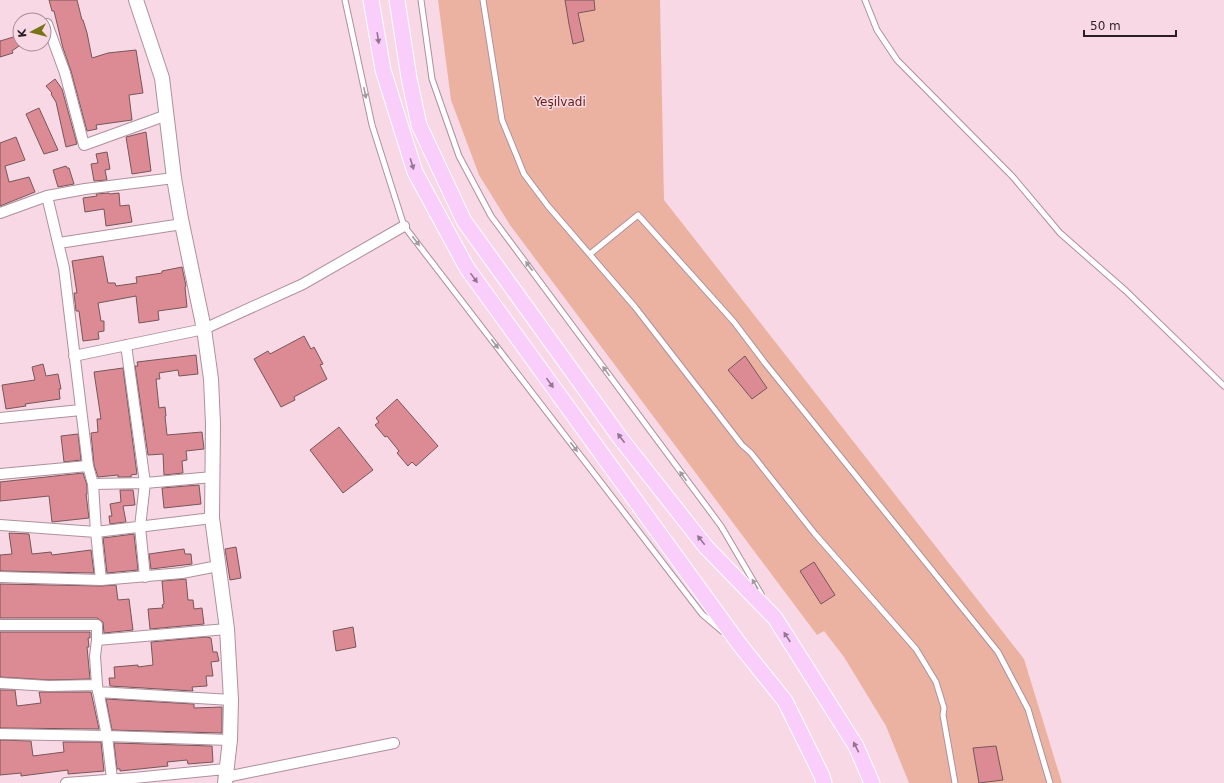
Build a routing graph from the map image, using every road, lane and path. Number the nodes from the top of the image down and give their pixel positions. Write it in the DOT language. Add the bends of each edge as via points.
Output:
graph roads {
  1 [pos="136,0"];
  2 [pos="345,0"];
  3 [pos="371,0"];
  4 [pos="397,0"];
  5 [pos="421,0"];
  6 [pos="482,0"];
  7 [pos="865,0"];
  8 [pos="52,37"];
  9 [pos="167,115"];
  10 [pos="174,178"];
  11 [pos="47,196"];
  12 [pos="0,213"];
  13 [pos="182,224"];
  14 [pos="404,226"];
  15 [pos="59,243"];
  16 [pos="590,254"];
  17 [pos="204,329"];
  18 [pos="126,345"];
  19 [pos="74,356"];
  20 [pos="1224,386"];
  21 [pos="81,410"];
  22 [pos="0,418"];
  23 [pos="88,466"];
  24 [pos="0,474"];
  25 [pos="213,477"];
  26 [pos="145,483"];
  27 [pos="93,484"];
  28 [pos="212,518"];
  29 [pos="0,525"];
  30 [pos="140,527"];
  31 [pos="96,532"];
  32 [pos="218,566"];
  33 [pos="0,577"];
  34 [pos="145,577"];
  35 [pos="101,580"];
  36 [pos="775,618"];
  37 [pos="0,625"];
  38 [pos="227,628"];
  39 [pos="97,640"];
  40 [pos="740,645"];
  41 [pos="0,683"];
  42 [pos="98,688"];
  43 [pos="231,700"];
  44 [pos="0,734"];
  45 [pos="107,736"];
  46 [pos="230,740"];
  47 [pos="394,743"];
  48 [pos="225,776"];
  49 [pos="112,779"];
  50 [pos="132,781"];
  51 [pos="66,783"];
  52 [pos="824,783"];
  53 [pos="872,783"];
  54 [pos="955,783"];
  55 [pos="1050,783"];
  1 -- 9 [label="street" via="162,78"];
  2 -- 14 [label="lane, one-way" via="372,125"];
  3 -- 40 [label="main road, one-way" via="383,70 415,172 467,268"];
  36 -- 4 [label="main road, one-way" via="706,547 621,439 464,221 419,125"];
  36 -- 5 [label="lane, one-way" via="721,526 491,216 459,156 432,79"];
  6 -- 16 [label="lane" via="502,120 524,174"];
  7 -- 20 [label="lane" via="877,30 897,60 1012,178 1060,234 1126,291"];
  8 -- 9 [label="street" via="65,72 84,145"];
  9 -- 10 [label="street"];
  10 -- 11 [label="street"];
  10 -- 13 [label="street"];
  11 -- 12 [label="street"];
  11 -- 15 [label="street"];
  13 -- 15 [label="street"];
  13 -- 17 [label="street"];
  14 -- 17 [label="street" via="303,284"];
  14 -- 40 [label="lane, one-way" via="702,614"];
  15 -- 19 [label="street"];
  16 -- 54 [label="lane" via="815,534 916,649 936,682 944,708 943,715"];
  16 -- 55 [label="lane" via="638,215 734,322 998,652 1028,709"];
  17 -- 18 [label="street"];
  17 -- 25 [label="street" via="211,379"];
  18 -- 19 [label="street"];
  18 -- 26 [label="street"];
  19 -- 21 [label="street"];
  21 -- 22 [label="street"];
  21 -- 23 [label="street"];
  23 -- 24 [label="street"];
  23 -- 27 [label="street"];
  25 -- 26 [label="street"];
  25 -- 28 [label="street"];
  26 -- 27 [label="street"];
  26 -- 30 [label="street"];
  27 -- 31 [label="street"];
  28 -- 30 [label="street"];
  28 -- 32 [label="street"];
  29 -- 31 [label="street"];
  30 -- 31 [label="street"];
  30 -- 34 [label="street"];
  31 -- 35 [label="street"];
  32 -- 34 [label="street" via="182,574"];
  32 -- 38 [label="street"];
  33 -- 35 [label="street"];
  34 -- 35 [label="street"];
  53 -- 36 [label="main road, one-way" via="856,746"];
  37 -- 39 [label="street" via="97,625"];
  38 -- 39 [label="street"];
  38 -- 43 [label="street"];
  39 -- 42 [label="street" via="95,656"];
  40 -- 52 [label="main road" via="785,702"];
  41 -- 42 [label="street"];
  42 -- 43 [label="street"];
  42 -- 45 [label="street"];
  43 -- 46 [label="street"];
  44 -- 45 [label="street"];
  45 -- 46 [label="street"];
  45 -- 49 [label="street"];
  46 -- 48 [label="street"];
  47 -- 48 [label="street"];
  48 -- 50 [label="street"];
  49 -- 50 [label="street"];
  49 -- 51 [label="street"];
}
